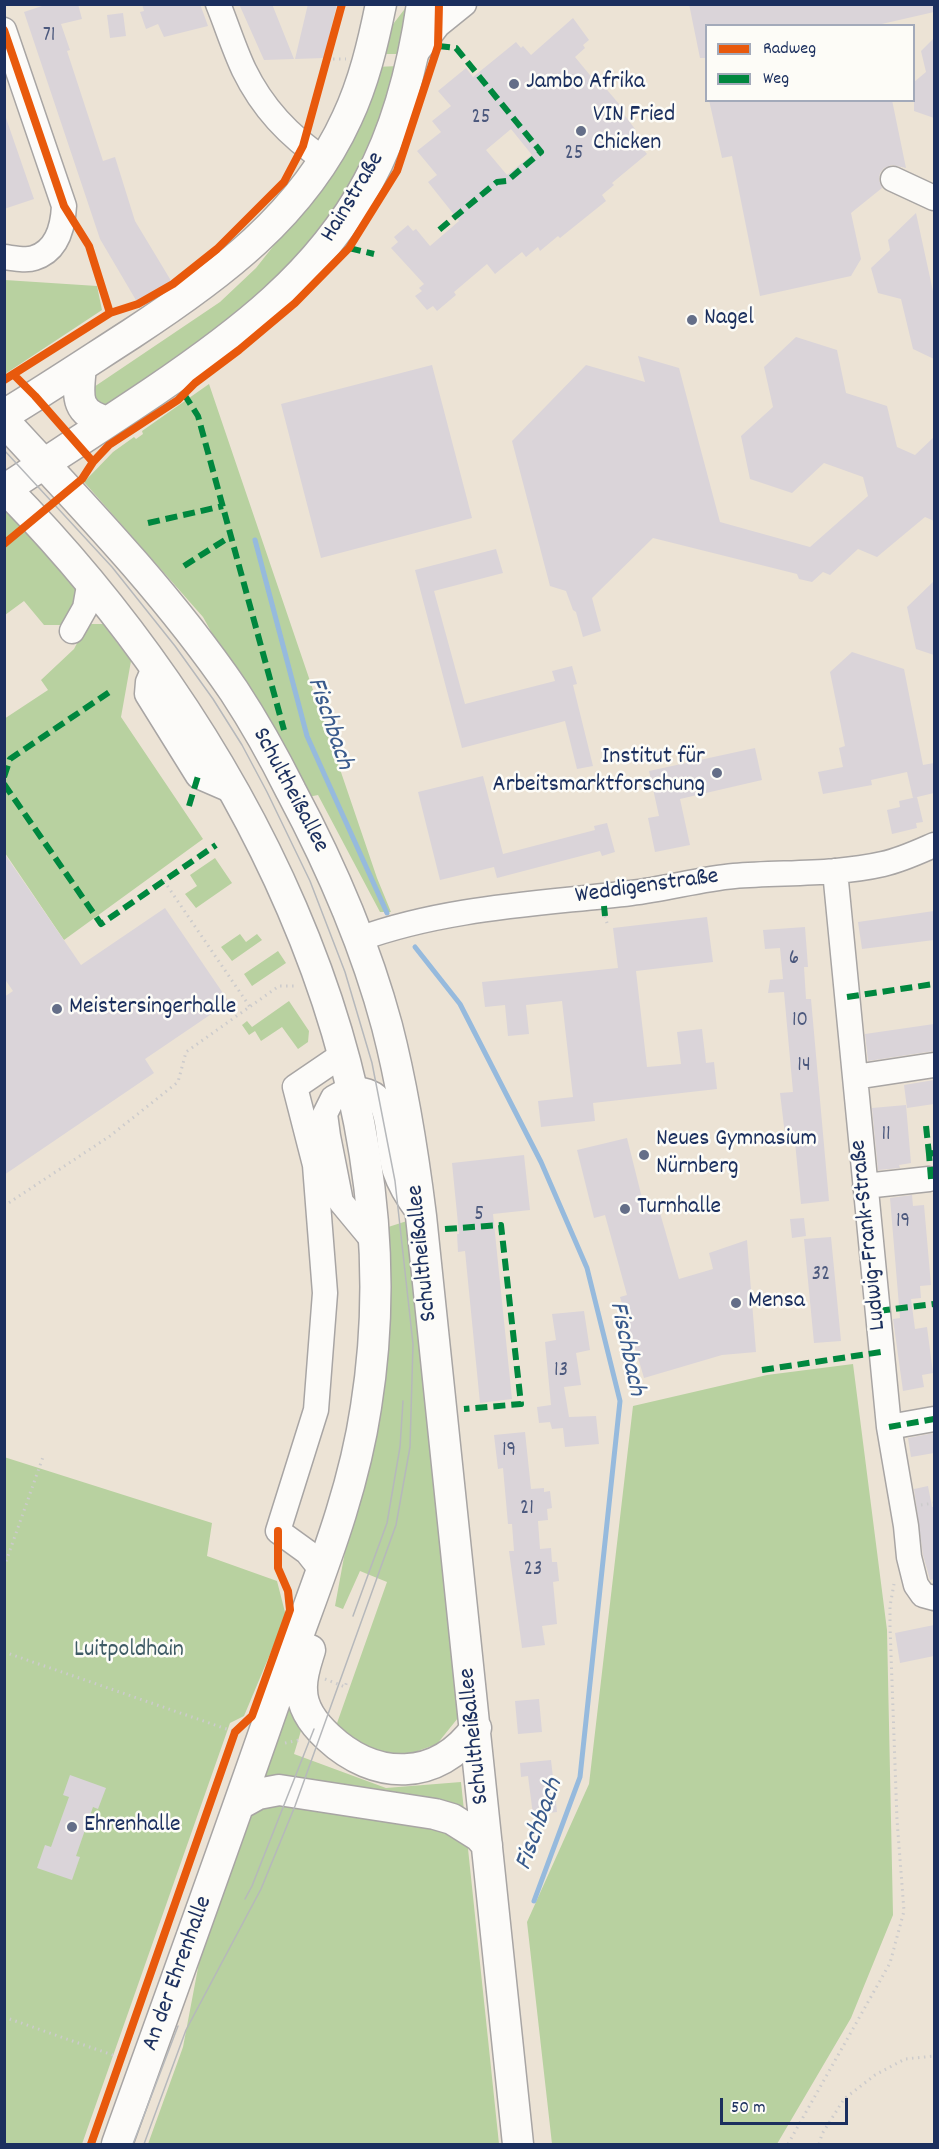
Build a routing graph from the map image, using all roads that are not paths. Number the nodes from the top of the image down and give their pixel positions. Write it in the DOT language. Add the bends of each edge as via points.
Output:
graph roads {
  1 [pos="218,4"];
  2 [pos="396,4"];
  3 [pos="422,4"];
  4 [pos="464,4"];
  5 [pos="378,18"];
  6 [pos="4,30"];
  7 [pos="413,57"];
  8 [pos="325,160"];
  9 [pos="893,179"];
  10 [pos="934,198"];
  11 [pos="4,257"];
  12 [pos="81,367"];
  13 [pos="4,415"];
  14 [pos="4,420"];
  15 [pos="108,422"];
  16 [pos="44,463"];
  17 [pos="5,489"];
  18 [pos="90,580"];
  19 [pos="72,631"];
  20 [pos="934,845"];
  21 [pos="835,871"];
  22 [pos="359,939"];
  23 [pos="342,1055"];
  24 [pos="934,1065"];
  25 [pos="855,1077"];
  26 [pos="351,1088"];
  27 [pos="929,1179"];
  28 [pos="865,1186"];
  29 [pos="421,1216"];
  30 [pos="934,1419"];
  31 [pos="889,1427"];
  32 [pos="318,1584"];
  33 [pos="929,1597"];
  34 [pos="476,1728"];
  35 [pos="240,1804"];
  36 [pos="487,1845"];
  37 [pos="117,2145"];
  38 [pos="518,2145"];
  1 -- 8 [label="street" via="246,74 284,128"];
  2 -- 5 [label="street"];
  3 -- 7 [label="main road, Hainstraße"];
  4 -- 7 [label="street" via="438,25"];
  5 -- 8 [label="main road, Hainstraße" via="356,97"];
  6 -- 11 [label="street" via="64,206 59,236 46,251 33,259"];
  7 -- 15 [label="main road, Hainstraße" via="398,114 376,168 321,253 238,332"];
  8 -- 12 [label="main road, Hainstraße" via="286,211 241,255 192,293"];
  9 -- 10 [label="street"];
  12 -- 13 [label="main road, Hainstraße"];
  12 -- 15 [label="main road" via="79,400 93,417"];
  14 -- 16 [label="main road, Schultheißallee"];
  15 -- 16 [label="main road, Hainstraße"];
  16 -- 17 [label="main road, Hainstraße"];
  16 -- 22 [label="main road, Schultheißallee" via="161,594 235,693 315,838"];
  17 -- 18 [label="main road, Schultheißallee"];
  18 -- 19 [label="street" via="85,608"];
  18 -- 23 [label="main road, Schultheißallee" via="155,666 235,792 298,927"];
  20 -- 21 [label="street, Weddigenstraße" via="884,864"];
  21 -- 22 [label="street, Weddigenstraße" via="733,876 632,893 516,904 410,924"];
  21 -- 25 [label="street, Ludwig-Frank-Straße"];
  22 -- 29 [label="main road, Schultheißallee" via="382,1006 397,1068"];
  23 -- 26 [label="main road, Schultheißallee"];
  23 -- 32 [label="street" via="295,1086 315,1165 325,1293 316,1410 278,1531 307,1552"];
  24 -- 25 [label="street"];
  25 -- 28 [label="street, Ludwig-Frank-Straße"];
  26 -- 29 [label="street" via="371,1092 380,1100 395,1171"];
  26 -- 32 [label="main road, Schultheißallee" via="369,1180 375,1243 374,1340 366,1411 346,1499"];
  27 -- 28 [label="street"];
  28 -- 31 [label="street, Ludwig-Frank-Straße"];
  29 -- 34 [label="main road, Schultheißallee"];
  30 -- 31 [label="street"];
  31 -- 33 [label="street, Ludwig-Frank-Straße" via="913,1573 916,1585"];
  32 -- 34 [label="main road" via="317,1628 302,1690 312,1719 322,1732 347,1753 383,1768 396,1769 420,1767 443,1758 461,1747"];
  32 -- 35 [label="main road, Schultheißallee"];
  34 -- 36 [label="main road, Schultheißallee"];
  35 -- 36 [label="main road" via="258,1794 279,1790 413,1810 452,1819"];
  35 -- 37 [label="main road, An der Ehrenhalle"];
  36 -- 38 [label="main road, Schultheißallee"];
}
